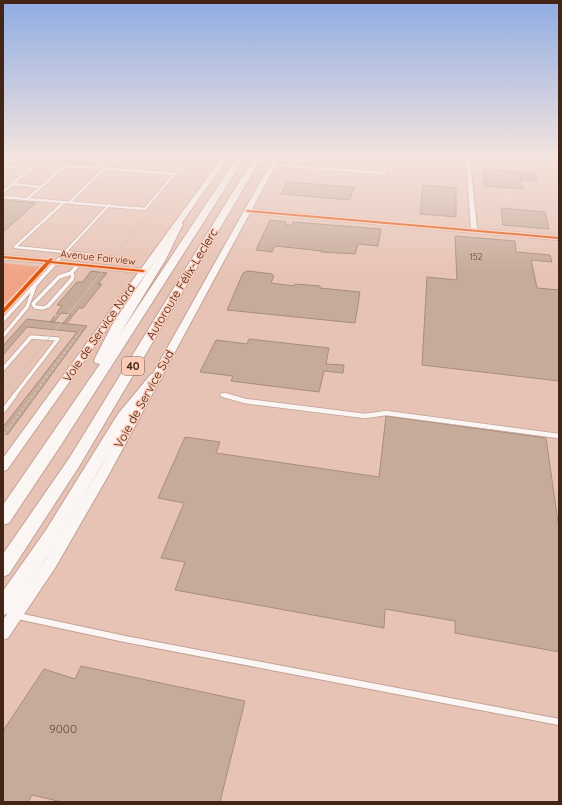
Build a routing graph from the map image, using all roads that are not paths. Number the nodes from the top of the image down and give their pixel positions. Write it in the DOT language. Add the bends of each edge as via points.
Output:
graph roads {
  1 [pos="3,197"];
  2 [pos="30,197"];
  3 [pos="76,197"];
  4 [pos="155,197"];
  5 [pos="196,197"];
  6 [pos="216,197"];
  7 [pos="234,197"];
  8 [pos="256,197"];
  9 [pos="471,197"];
  10 [pos="27,199"];
  11 [pos="64,202"];
  12 [pos="70,202"];
  13 [pos="109,206"];
  14 [pos="248,211"];
  15 [pos="178,224"];
  16 [pos="474,230"];
  17 [pos="559,238"];
  18 [pos="66,253"];
  19 [pos="94,255"];
  20 [pos="3,257"];
  21 [pos="57,262"];
  22 [pos="79,264"];
  23 [pos="143,271"];
  24 [pos="71,273"];
  25 [pos="35,286"];
  26 [pos="3,320"];
  27 [pos="3,336"];
  28 [pos="3,369"];
  29 [pos="156,377"];
  30 [pos="222,395"];
  31 [pos="3,411"];
  32 [pos="74,415"];
  33 [pos="559,436"];
  34 [pos="3,467"];
  35 [pos="3,518"];
  36 [pos="3,569"];
  37 [pos="3,607"];
  38 [pos="15,615"];
  39 [pos="3,633"];
  40 [pos="559,722"];
  1 -- 10 [label="lane"];
  2 -- 10 [label="lane"];
  3 -- 12 [label="lane"];
  4 -- 13 [label="lane" via="145,208"];
  5 -- 15 [label="main road, Voie de Service Nord"];
  6 -- 32 [label="highway, Autoroute Félix-Leclerc / 40"];
  7 -- 36 [label="highway, Autoroute Félix-Leclerc / 40" via="78,456"];
  8 -- 14 [label="main road, Voie de Service Sud"];
  9 -- 16 [label="street"];
  10 -- 11 [label="lane"];
  11 -- 12 [label="lane"];
  11 -- 18 [label="lane" via="15,247"];
  12 -- 13 [label="lane"];
  13 -- 18 [label="lane"];
  14 -- 16 [label="street"];
  14 -- 29 [label="main road, Voie de Service Sud"];
  15 -- 23 [label="main road, Voie de Service Nord"];
  15 -- 32 [label="highway" via="161,259 118,325"];
  16 -- 17 [label="street"];
  18 -- 19 [label="lane"];
  18 -- 21 [label="lane"];
  20 -- 21 [label="street, Avenue Fairview"];
  21 -- 22 [label="street, Avenue Fairview"];
  21 -- 25 [label="lane"];
  22 -- 23 [label="street, Avenue Fairview"];
  22 -- 24 [label="lane"];
  23 -- 34 [label="main road, Voie de Service Nord"];
  24 -- 24 [label="lane" via="59,278 33,304 35,307 48,306 72,279"];
  25 -- 26 [label="lane"];
  25 -- 27 [label="lane" via="33,296"];
  28 -- 31 [label="lane" via="31,337 58,340"];
  29 -- 37 [label="highway" via="123,417 52,535"];
  29 -- 38 [label="main road, Voie de Service Sud" via="50,564"];
  30 -- 33 [label="lane" via="245,401 365,416 386,413"];
  32 -- 35 [label="highway, Autoroute Félix-Leclerc / 40"];
  38 -- 39 [label="main road, Voie de Service Sud"];
  38 -- 40 [label="lane" via="124,639"];
}
